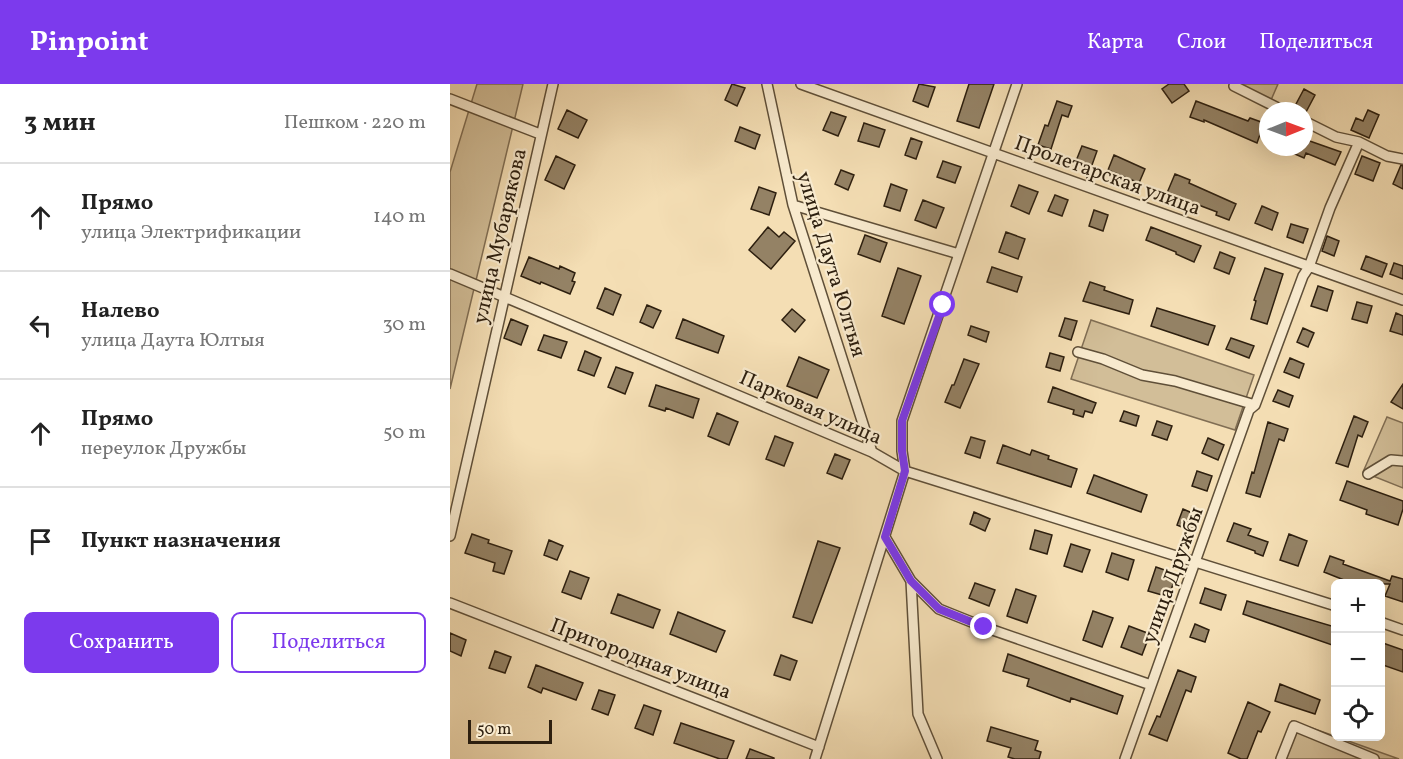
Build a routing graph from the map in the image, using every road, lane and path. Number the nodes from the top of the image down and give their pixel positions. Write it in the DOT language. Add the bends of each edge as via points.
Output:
graph roads {
  1 [pos="553,84"];
  2 [pos="766,84"];
  3 [pos="801,84"];
  4 [pos="1017,84"];
  5 [pos="1235,85"];
  6 [pos="450,99"];
  7 [pos="1267,102"];
  8 [pos="1313,126"];
  9 [pos="540,134"];
  10 [pos="1359,142"];
  11 [pos="993,152"];
  12 [pos="1403,159"];
  13 [pos="793,205"];
  14 [pos="960,254"];
  15 [pos="1309,267"];
  16 [pos="450,274"];
  17 [pos="504,296"];
  18 [pos="1403,300"];
  19 [pos="1078,352"];
  20 [pos="1255,405"];
  21 [pos="872,452"];
  22 [pos="1403,461"];
  23 [pos="905,471"];
  24 [pos="1368,474"];
  25 [pos="450,536"];
  26 [pos="885,537"];
  27 [pos="1195,563"];
  28 [pos="911,581"];
  29 [pos="450,603"];
  30 [pos="1331,605"];
  31 [pos="1385,624"];
  32 [pos="1403,630"];
  33 [pos="1151,685"];
  34 [pos="819,747"];
  35 [pos="815,759"];
  36 [pos="937,759"];
  37 [pos="1125,759"];
  38 [pos="1281,759"];
  39 [pos="1374,759"];
  1 -- 9 [label="street, улица Мубарякова"];
  2 -- 13 [label="street, улица Даута Юлтыя"];
  3 -- 11 [label="street, Пролетарская улица"];
  4 -- 11 [label="street"];
  5 -- 7 [label="street"];
  6 -- 9 [label="street"];
  8 -- 10 [label="street" via="1336,137"];
  9 -- 17 [label="street, улица Мубарякова"];
  10 -- 12 [label="street"];
  10 -- 15 [label="street, улица Дружбы"];
  11 -- 14 [label="street"];
  11 -- 15 [label="street, Пролетарская улица"];
  13 -- 14 [label="street"];
  13 -- 21 [label="street, улица Даута Юлтыя"];
  14 -- 23 [label="street" via="902,421"];
  15 -- 18 [label="street, Пролетарская улица"];
  15 -- 20 [label="street, улица Дружбы" via="1302,276"];
  16 -- 17 [label="street, Парковая улица"];
  17 -- 21 [label="street, Парковая улица"];
  17 -- 25 [label="street, улица Мубарякова"];
  19 -- 20 [label="street" via="1142,375"];
  20 -- 27 [label="street, улица Дружбы" via="1249,410"];
  21 -- 23 [label="street, Парковая улица"];
  22 -- 24 [label="street" via="1391,460"];
  23 -- 26 [label="street"];
  23 -- 27 [label="street, Парковая улица"];
  26 -- 28 [label="street"];
  26 -- 34 [label="street"];
  27 -- 30 [label="street, Парковая улица"];
  27 -- 33 [label="street, улица Дружбы"];
  28 -- 33 [label="street" via="939,609"];
  28 -- 36 [label="street" via="918,714"];
  29 -- 34 [label="street, Пригородная улица"];
  31 -- 32 [label="street"];
  33 -- 37 [label="street, улица Дружбы"];
  34 -- 35 [label="street"];
  38 -- 39 [label="street" via="1294,726"];
}
